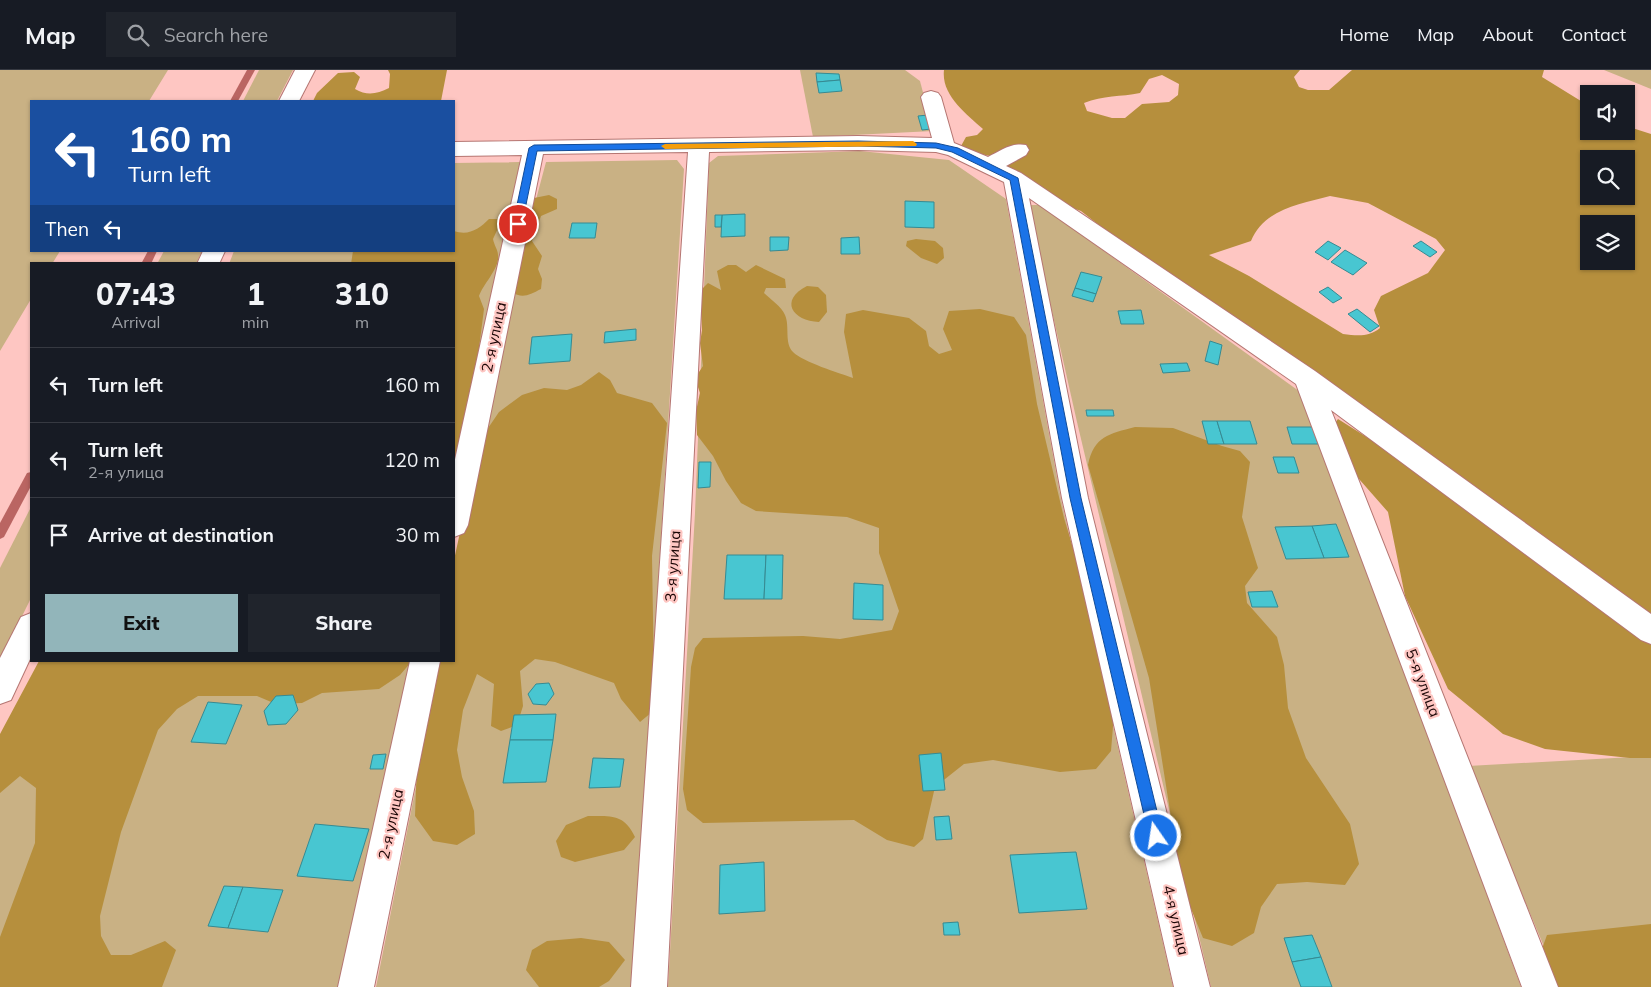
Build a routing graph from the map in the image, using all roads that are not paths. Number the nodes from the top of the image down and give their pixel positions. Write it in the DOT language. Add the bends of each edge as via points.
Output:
graph roads {
  1 [pos="305,70"];
  2 [pos="931,97"];
  3 [pos="290,100"];
  4 [pos="699,146"];
  5 [pos="534,148"];
  6 [pos="945,148"];
  7 [pos="455,149"];
  8 [pos="1019,150"];
  9 [pos="988,166"];
  10 [pos="1014,178"];
  11 [pos="1306,378"];
  12 [pos="455,520"];
  13 [pos="30,628"];
  14 [pos="1651,631"];
  15 [pos="425,662"];
  16 [pos="0,690"];
  17 [pos="356,987"];
  18 [pos="649,987"];
  19 [pos="1192,987"];
  20 [pos="1540,987"];
  1 -- 3 [label="street"];
  2 -- 6 [label="street"];
  4 -- 5 [label="street"];
  4 -- 6 [label="street" via="886,144"];
  4 -- 18 [label="street, 3-я улица"];
  5 -- 7 [label="street"];
  5 -- 12 [label="street, 2-я улица"];
  6 -- 9 [label="street"];
  8 -- 9 [label="street"];
  9 -- 10 [label="street"];
  10 -- 11 [label="street"];
  10 -- 19 [label="street, 4-я улица" via="1075,498"];
  11 -- 14 [label="street"];
  11 -- 20 [label="street, 5-я улица"];
  13 -- 16 [label="street"];
  15 -- 17 [label="street, 2-я улица"];
}
